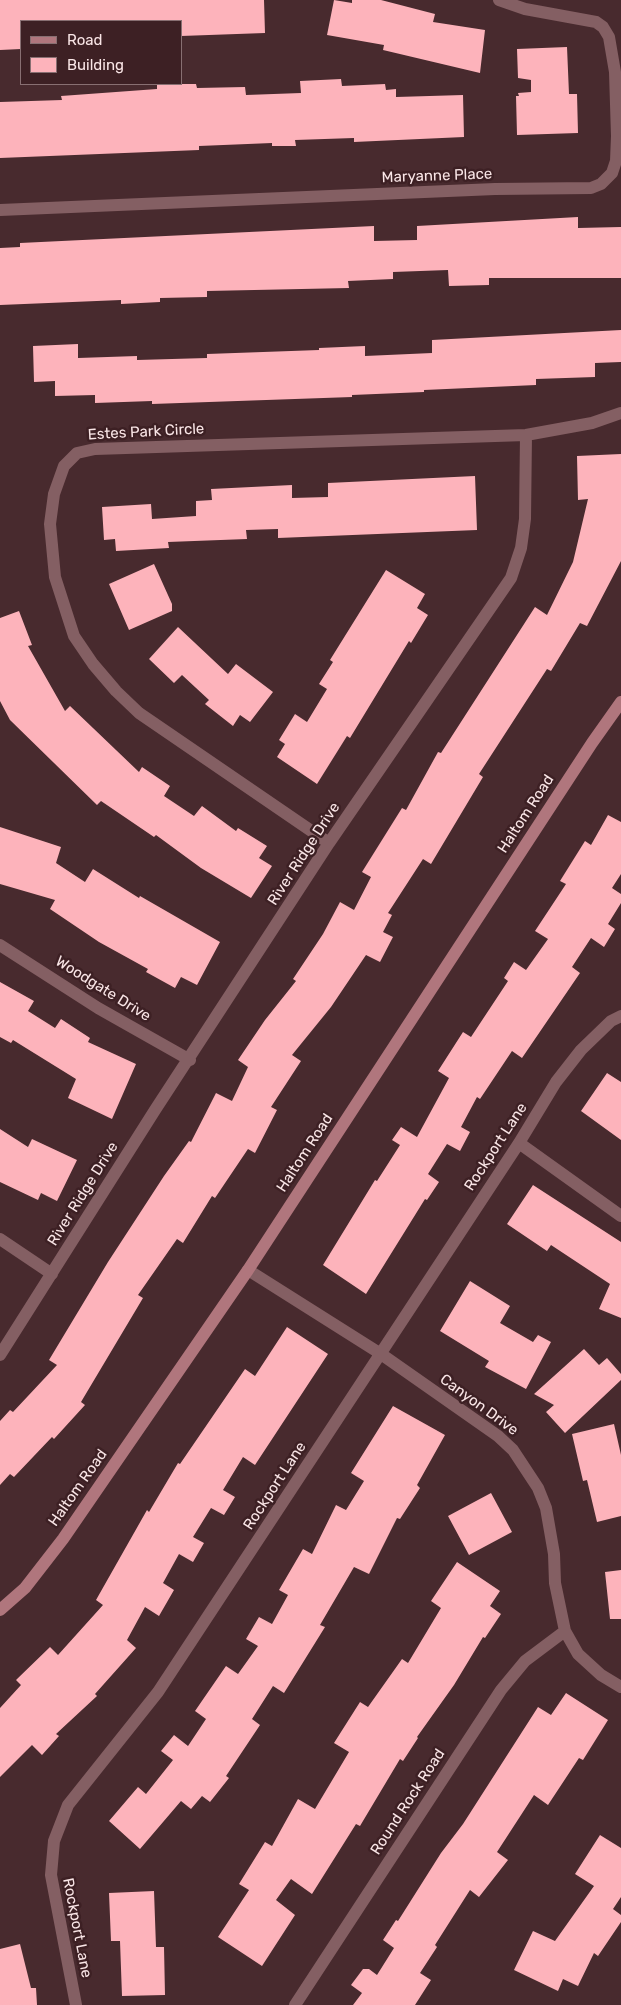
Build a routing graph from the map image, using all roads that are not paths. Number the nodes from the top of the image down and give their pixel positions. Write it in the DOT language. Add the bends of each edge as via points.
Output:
graph roads {
  1 [pos="498,0"];
  2 [pos="0,210"];
  3 [pos="621,414"];
  4 [pos="526,435"];
  5 [pos="621,702"];
  6 [pos="329,844"];
  7 [pos="0,945"];
  8 [pos="621,1016"];
  9 [pos="190,1060"];
  10 [pos="519,1143"];
  11 [pos="621,1216"];
  12 [pos="0,1238"];
  13 [pos="248,1270"];
  14 [pos="52,1274"];
  15 [pos="381,1354"];
  16 [pos="0,1355"];
  17 [pos="0,1610"];
  18 [pos="565,1631"];
  19 [pos="621,1687"];
  20 [pos="76,2005"];
  21 [pos="295,2005"];
  1 -- 2 [label="street, Maryanne Place" via="596,22 609,37 615,72 616,161 612,173 601,184 591,188"];
  3 -- 4 [label="street, Estes Park Circle" via="592,423"];
  4 -- 6 [label="street, River Ridge Drive" via="525,519 521,548 511,578"];
  4 -- 6 [label="street, Estes Park Circle" via="95,449 77,453 64,466 54,494 50,524 55,577 74,636 93,664 139,713"];
  5 -- 13 [label="main road, Haltom Road"];
  6 -- 9 [label="street, River Ridge Drive"];
  7 -- 9 [label="street, Woodgate Drive" via="98,1008"];
  8 -- 10 [label="street, Rockport Lane" via="611,1021 581,1050 556,1082"];
  9 -- 14 [label="street, River Ridge Drive"];
  10 -- 11 [label="street"];
  10 -- 15 [label="street, Rockport Lane"];
  12 -- 14 [label="street"];
  13 -- 15 [label="street, Canyon Drive"];
  13 -- 17 [label="main road, Haltom Road" via="63,1539 25,1588"];
  14 -- 16 [label="street, River Ridge Drive"];
  15 -- 18 [label="street, Canyon Drive" via="498,1436 527,1468 548,1517 555,1583"];
  15 -- 20 [label="street, Rockport Lane" via="158,1692 68,1805 54,1841 51,1875"];
  18 -- 19 [label="street, Canyon Drive" via="578,1654 601,1675"];
  18 -- 21 [label="street, Round Rock Road" via="525,1662 501,1690"];
}
